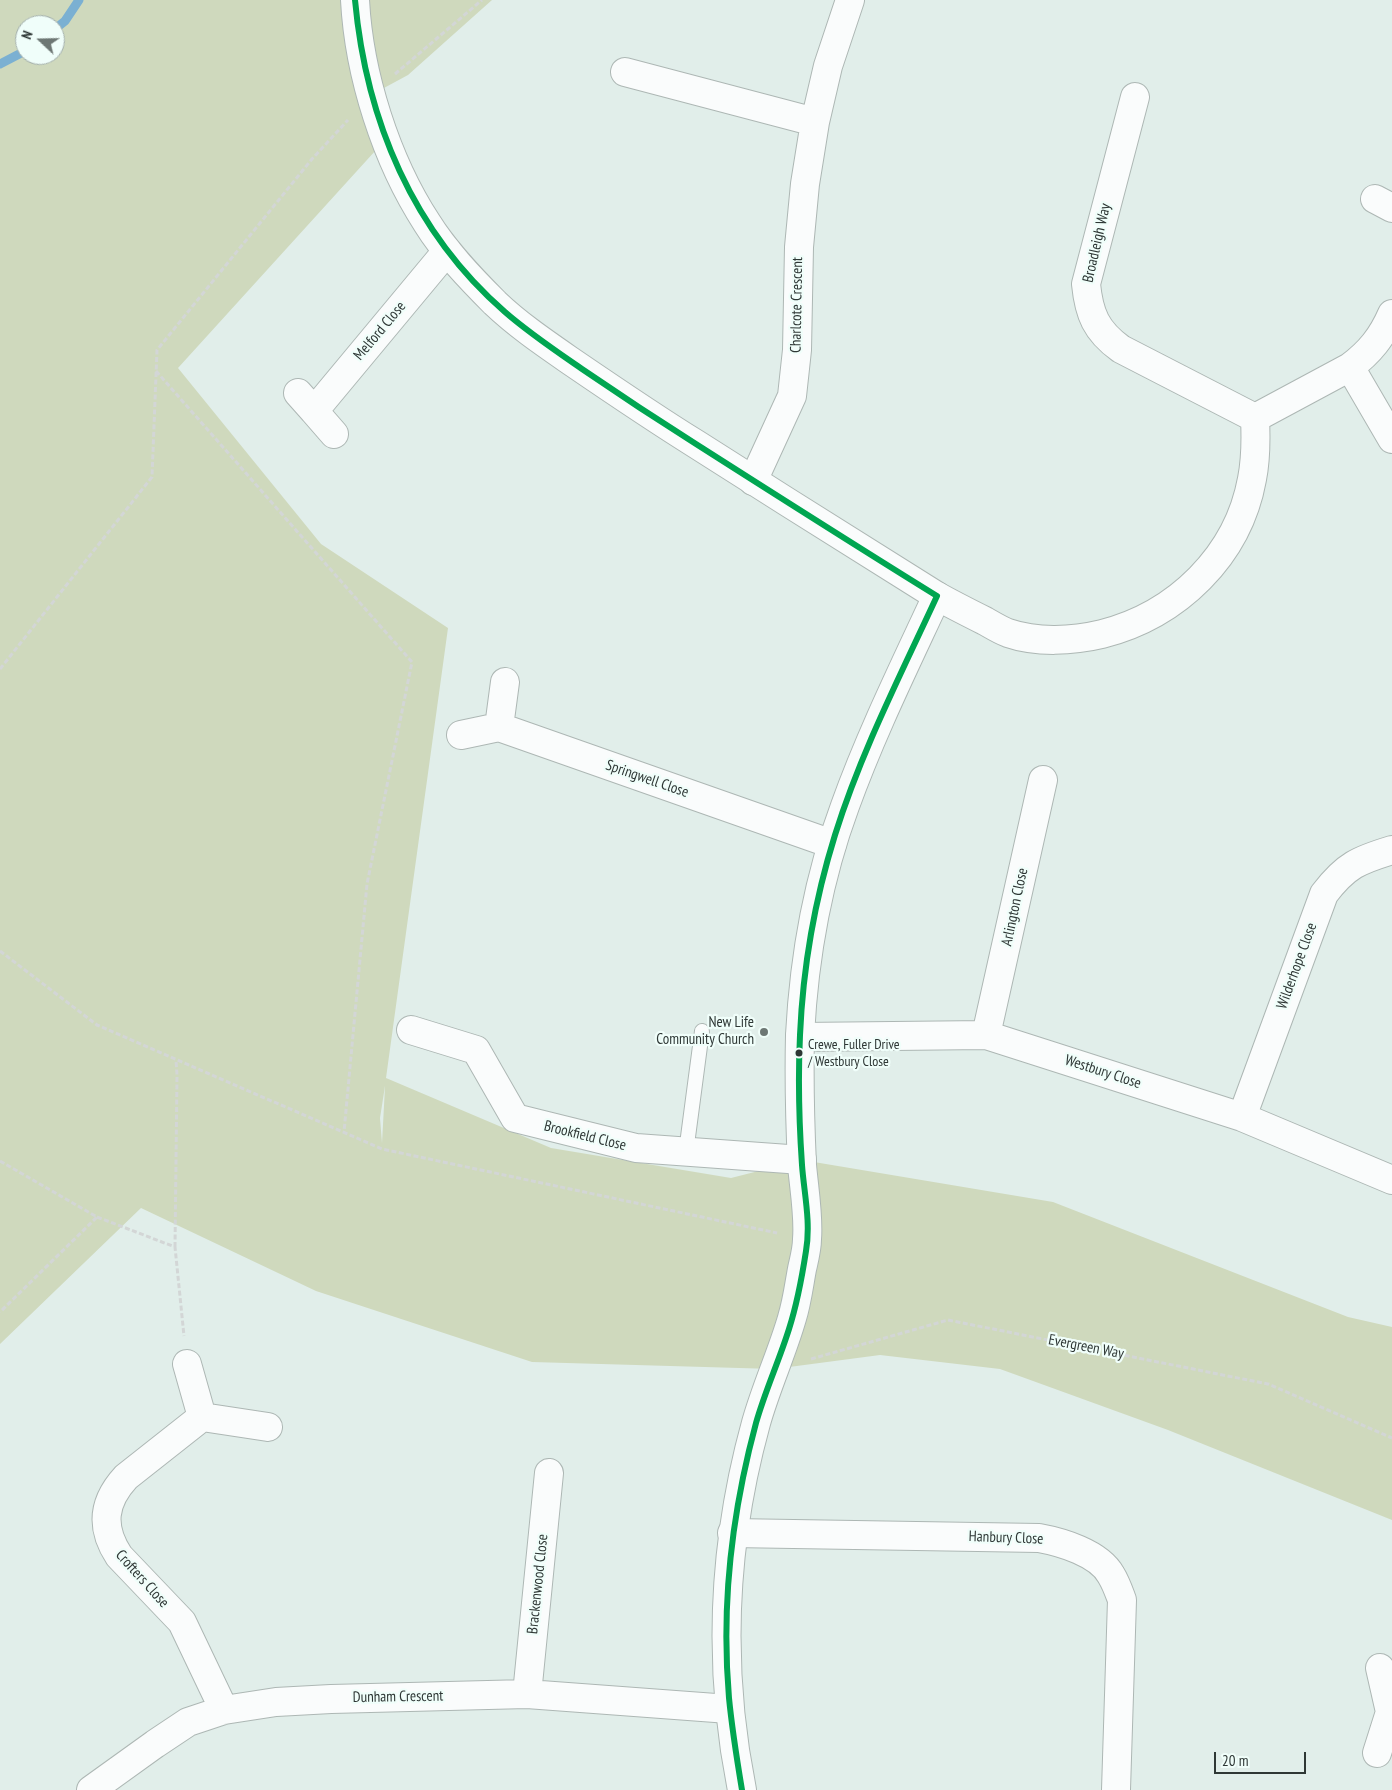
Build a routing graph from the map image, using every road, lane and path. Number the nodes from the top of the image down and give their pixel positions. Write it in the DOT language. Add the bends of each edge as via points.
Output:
graph roads {
  1 [pos="355,0"];
  2 [pos="482,0"];
  3 [pos="850,0"];
  4 [pos="625,72"];
  5 [pos="371,95"];
  6 [pos="1134,97"];
  7 [pos="815,122"];
  8 [pos="447,251"];
  9 [pos="1392,314"];
  10 [pos="1350,367"];
  11 [pos="156,371"];
  12 [pos="1255,418"];
  13 [pos="334,434"];
  14 [pos="1392,439"];
  15 [pos="753,481"];
  16 [pos="937,596"];
  17 [pos="0,669"];
  18 [pos="505,682"];
  19 [pos="499,727"];
  20 [pos="461,735"];
  21 [pos="1043,780"];
  22 [pos="832,844"];
  23 [pos="1392,850"];
  24 [pos="0,951"];
  25 [pos="411,1030"];
  26 [pos="702,1031"];
  27 [pos="986,1035"];
  28 [pos="800,1036"];
  29 [pos="176,1059"];
  30 [pos="1242,1117"];
  31 [pos="344,1132"];
  32 [pos="686,1152"];
  33 [pos="802,1160"];
  34 [pos="0,1161"];
  35 [pos="1392,1180"];
  36 [pos="97,1217"];
  37 [pos="808,1239"];
  38 [pos="175,1247"];
  39 [pos="0,1312"];
  40 [pos="187,1364"];
  41 [pos="774,1369"];
  42 [pos="202,1418"];
  43 [pos="268,1427"];
  44 [pos="1392,1438"];
  45 [pos="549,1473"];
  46 [pos="732,1533"];
  47 [pos="1380,1668"];
  48 [pos="527,1694"];
  49 [pos="729,1709"];
  50 [pos="224,1710"];
  51 [pos="1391,1712"];
  52 [pos="1377,1753"];
  53 [pos="91,1790"];
  54 [pos="742,1790"];
  55 [pos="1116,1790"];
  1 -- 5 [label="street"];
  2 -- 5 [label="path"];
  3 -- 7 [label="street, Charlcote Crescent" via="828,66"];
  4 -- 7 [label="street"];
  5 -- 8 [label="street" via="404,183"];
  5 -- 11 [label="path" via="312,159 157,350"];
  6 -- 12 [label="street, Broadleigh Way" via="1086,284 1093,318 1110,340 1121,348"];
  7 -- 15 [label="street, Charlcote Crescent" via="799,247 798,350 792,396"];
  8 -- 13 [label="street, Melford Close" via="306,402"];
  8 -- 15 [label="street" via="496,304 548,346"];
  9 -- 10 [label="street" via="1376,345"];
  10 -- 12 [label="street"];
  10 -- 14 [label="street"];
  11 -- 17 [label="path" via="152,477"];
  11 -- 31 [label="path" via="412,662 367,884"];
  12 -- 16 [label="street" via="1256,450 1252,480 1244,510 1230,538 1192,587 1143,620 1091,636 1035,638 1008,633"];
  15 -- 16 [label="street"];
  16 -- 22 [label="street" via="886,705"];
  18 -- 19 [label="street"];
  19 -- 20 [label="street"];
  19 -- 22 [label="street, Springwell Close"];
  21 -- 27 [label="street, Arlington Close"];
  22 -- 28 [label="street" via="810,939"];
  23 -- 30 [label="street, Wilderhope Close" via="1362,859 1347,868 1324,894"];
  24 -- 29 [label="path" via="98,1025"];
  25 -- 32 [label="street, Brookfield Close" via="476,1050 515,1118 636,1148"];
  26 -- 32 [label="lane"];
  27 -- 28 [label="street, Westbury Close"];
  27 -- 30 [label="street, Westbury Close"];
  28 -- 33 [label="street"];
  29 -- 31 [label="path"];
  29 -- 38 [label="path"];
  30 -- 35 [label="street, Westbury Close"];
  31 -- 37 [label="path" via="382,1149"];
  32 -- 33 [label="street, Brookfield Close"];
  33 -- 37 [label="street"];
  34 -- 36 [label="path"];
  36 -- 38 [label="path"];
  36 -- 39 [label="path"];
  37 -- 41 [label="street" via="793,1316"];
  38 -- 40 [label="path"];
  40 -- 42 [label="street"];
  41 -- 44 [label="path, Evergreen Way" via="948,1320 1268,1384"];
  41 -- 46 [label="street" via="757,1420"];
  42 -- 43 [label="street"];
  42 -- 50 [label="street, Crofters Close" via="116,1488 109,1501 107,1530 119,1556 182,1622"];
  45 -- 48 [label="street, Brackenwood Close"];
  46 -- 49 [label="street" via="726,1617"];
  46 -- 55 [label="street, Hanbury Close" via="1039,1538 1060,1542 1097,1560 1111,1573 1122,1600"];
  47 -- 51 [label="street"];
  48 -- 49 [label="street, Dunham Crescent"];
  48 -- 50 [label="street, Dunham Crescent" via="331,1699 276,1702"];
  49 -- 54 [label="street"];
  50 -- 53 [label="street, Dunham Crescent" via="188,1722"];
  51 -- 52 [label="street"];
}
